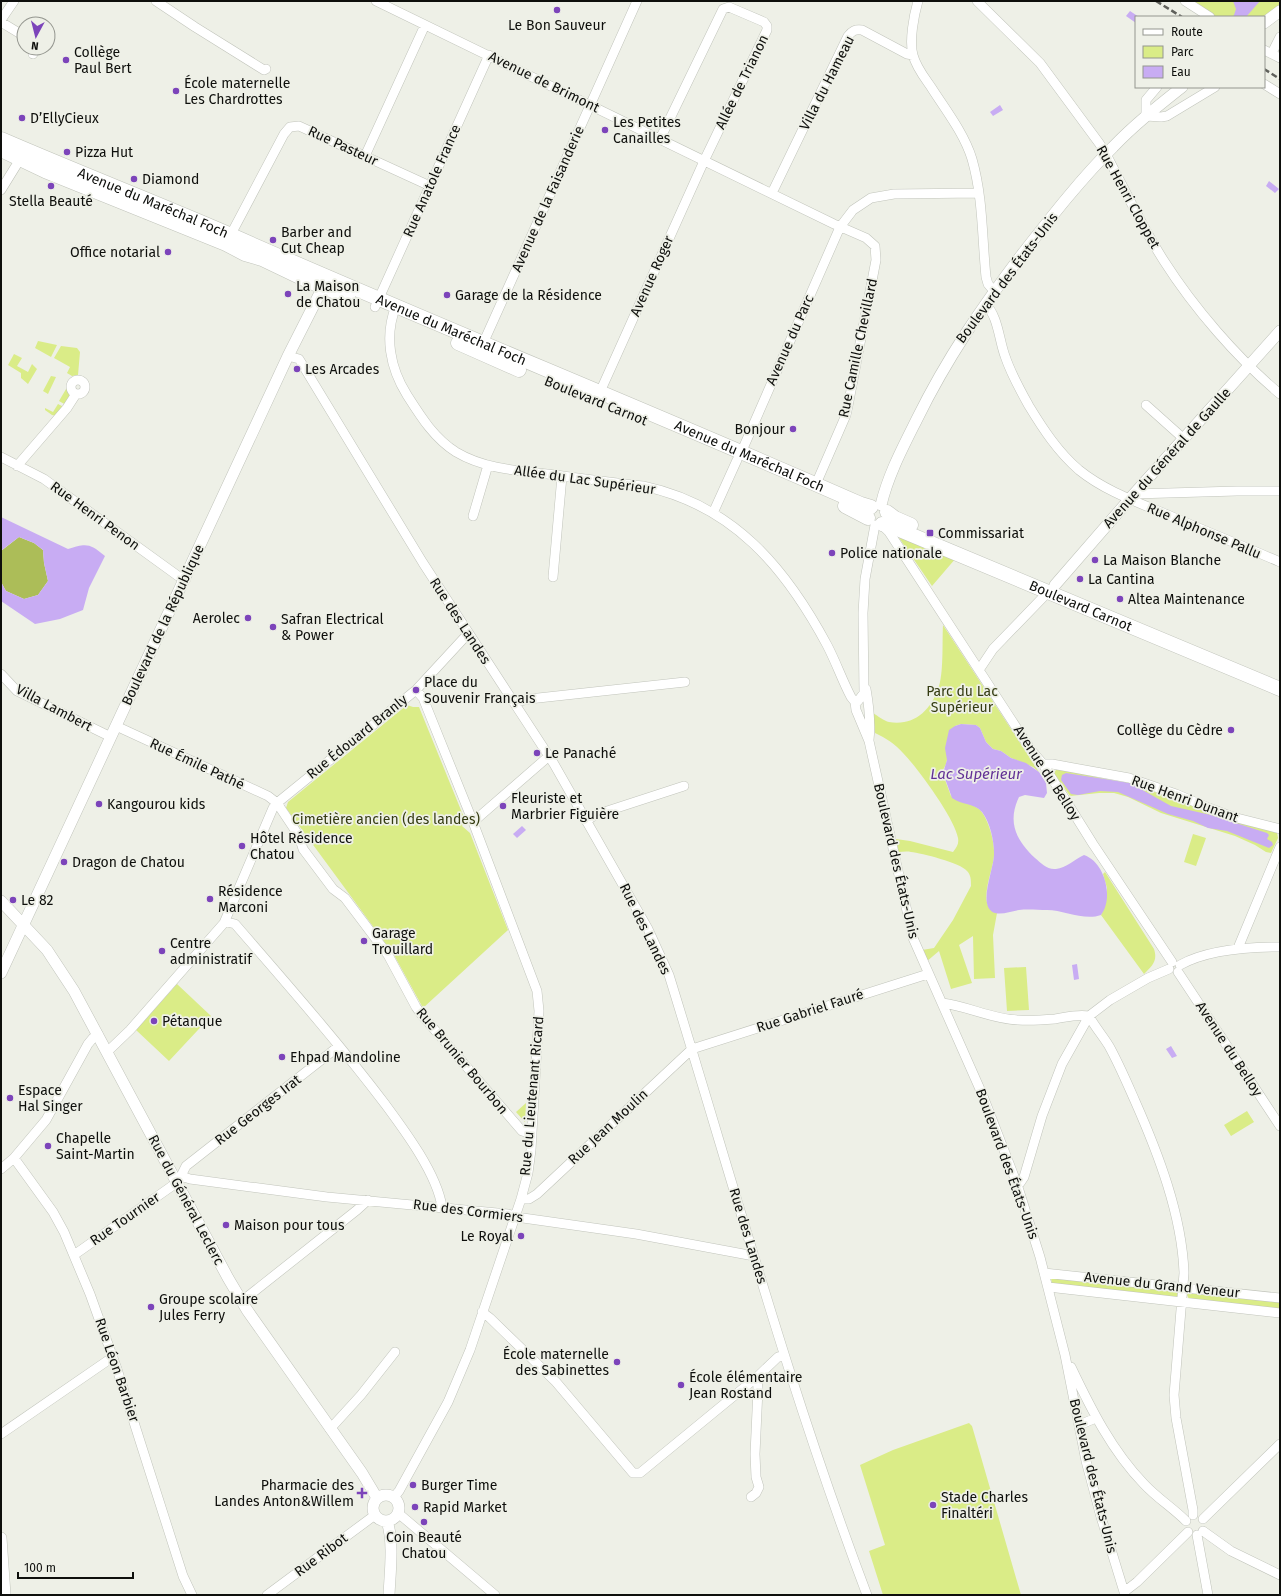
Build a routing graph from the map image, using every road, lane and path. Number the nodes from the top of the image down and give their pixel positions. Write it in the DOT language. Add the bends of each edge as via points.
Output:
graph roads {
  1 [pos="14,1"];
  2 [pos="156,1"];
  3 [pos="376,1"];
  4 [pos="637,1"];
  5 [pos="918,1"];
  6 [pos="977,1"];
  7 [pos="1185,1"];
  8 [pos="1280,11"];
  9 [pos="1208,16"];
  10 [pos="1,21"];
  11 [pos="1265,22"];
  12 [pos="425,25"];
  13 [pos="16,31"];
  14 [pos="1280,37"];
  15 [pos="913,54"];
  16 [pos="1272,54"];
  17 [pos="489,55"];
  18 [pos="266,69"];
  19 [pos="1265,85"];
  20 [pos="1156,88"];
  21 [pos="1181,88"];
  22 [pos="1213,88"];
  23 [pos="1280,94"];
  24 [pos="590,105"];
  25 [pos="1146,116"];
  26 [pos="1,139"];
  27 [pos="660,139"];
  28 [pos="1,150"];
  29 [pos="1106,154"];
  30 [pos="23,155"];
  31 [pos="365,156"];
  32 [pos="704,161"];
  33 [pos="430,186"];
  34 [pos="1,190"];
  35 [pos="772,193"];
  36 [pos="979,193"];
  37 [pos="840,227"];
  38 [pos="228,239"];
  39 [pos="326,282"];
  40 [pos="994,291"];
  41 [pos="377,303"];
  42 [pos="985,304"];
  43 [pos="394,310"];
  44 [pos="1280,331"];
  45 [pos="480,349"];
  46 [pos="288,356"];
  47 [pos="1250,365"];
  48 [pos="76,394"];
  49 [pos="1280,394"];
  50 [pos="598,396"];
  51 [pos="1146,405"];
  52 [pos="1184,439"];
  53 [pos="1,457"];
  54 [pos="739,457"];
  55 [pos="488,465"];
  56 [pos="17,466"];
  57 [pos="562,476"];
  58 [pos="816,484"];
  59 [pos="1280,491"];
  60 [pos="835,492"];
  61 [pos="1131,497"];
  62 [pos="713,513"];
  63 [pos="473,516"];
  64 [pos="878,516"];
  65 [pos="1280,562"];
  66 [pos="553,577"];
  67 [pos="186,579"];
  68 [pos="1051,589"];
  69 [pos="469,635"];
  70 [pos="979,670"];
  71 [pos="1,674"];
  72 [pos="1280,680"];
  73 [pos="685,682"];
  74 [pos="865,684"];
  75 [pos="1280,689"];
  76 [pos="416,690"];
  77 [pos="515,702"];
  78 [pos="857,702"];
  79 [pos="869,708"];
  80 [pos="116,726"];
  81 [pos="111,737"];
  82 [pos="869,741"];
  83 [pos="549,756"];
  84 [pos="1043,764"];
  85 [pos="684,786"];
  86 [pos="277,804"];
  87 [pos="586,820"];
  88 [pos="473,822"];
  89 [pos="1280,829"];
  90 [pos="1280,847"];
  91 [pos="1,901"];
  92 [pos="224,923"];
  93 [pos="23,924"];
  94 [pos="1280,947"];
  95 [pos="1238,948"];
  96 [pos="1175,967"];
  97 [pos="1,973"];
  98 [pos="928,974"];
  99 [pos="942,1003"];
  100 [pos="1089,1016"];
  101 [pos="98,1034"];
  102 [pos="339,1046"];
  103 [pos="692,1049"];
  104 [pos="107,1052"];
  105 [pos="1280,1126"];
  106 [pos="532,1134"];
  107 [pos="14,1158"];
  108 [pos="1,1169"];
  109 [pos="179,1179"];
  110 [pos="1017,1184"];
  111 [pos="521,1199"];
  112 [pos="368,1200"];
  113 [pos="442,1207"];
  114 [pos="515,1216"];
  115 [pos="74,1255"];
  116 [pos="754,1256"];
  117 [pos="1044,1273"];
  118 [pos="1048,1287"];
  119 [pos="1184,1288"];
  120 [pos="1280,1298"];
  121 [pos="242,1301"];
  122 [pos="1183,1302"];
  123 [pos="482,1312"];
  124 [pos="1280,1313"];
  125 [pos="394,1352"];
  126 [pos="784,1355"];
  127 [pos="1065,1355"];
  128 [pos="113,1359"];
  129 [pos="757,1377"];
  130 [pos="1096,1418"];
  131 [pos="1079,1424"];
  132 [pos="330,1429"];
  133 [pos="1,1434"];
  134 [pos="1280,1444"];
  135 [pos="394,1497"];
  136 [pos="377,1498"];
  137 [pos="751,1498"];
  138 [pos="398,1513"];
  139 [pos="375,1515"];
  140 [pos="1189,1518"];
  141 [pos="1203,1519"];
  142 [pos="387,1521"];
  143 [pos="1196,1533"];
  144 [pos="1,1538"];
  145 [pos="1280,1576"];
  146 [pos="1124,1594"];
  147 [pos="4,1595"];
  148 [pos="192,1595"];
  149 [pos="267,1595"];
  150 [pos="389,1595"];
  151 [pos="495,1595"];
  152 [pos="867,1595"];
  153 [pos="1208,1595"];
  1 -- 10 [label="street"];
  2 -- 18 [label="street"];
  3 -- 12 [label="street, Avenue de Brimont"];
  4 -- 24 [label="street, Avenue de la Faisanderie"];
  5 -- 15 [label="street" via="914,20"];
  6 -- 29 [label="street, Rue Henri Cloppet" via="1040,63"];
  7 -- 9 [label="street"];
  8 -- 11 [label="street"];
  10 -- 13 [label="street"];
  12 -- 17 [label="street, Avenue de Brimont"];
  12 -- 31 [label="street"];
  14 -- 16 [label="street"];
  15 -- 35 [label="street, Villa du Hameau" via="907,54 862,30 856,29 851,32"];
  15 -- 36 [label="street" via="919,70 948,114 971,156"];
  17 -- 24 [label="street, Avenue de Brimont"];
  17 -- 33 [label="street, Rue Anatole France"];
  19 -- 23 [label="street"];
  20 -- 25 [label="street" via="1146,100"];
  21 -- 25 [label="street, Boulevard des États-Unis"];
  22 -- 25 [label="street" via="1167,116"];
  24 -- 27 [label="street, Avenue de Brimont"];
  24 -- 45 [label="street, Avenue de la Faisanderie"];
  25 -- 29 [label="street, Boulevard des États-Unis"];
  26 -- 30 [label="main road, Avenue du Maréchal Foch"];
  27 -- 32 [label="street, Avenue de Brimont"];
  27 -- 32 [label="street, Allée de Trianon" via="723,9 729,7 764,22 767,30"];
  28 -- 30 [label="main road, Avenue du Maréchal Foch"];
  29 -- 40 [label="street, Boulevard des États-Unis" via="1045,225"];
  29 -- 47 [label="street, Rue Henri Cloppet" via="1164,262 1192,302"];
  30 -- 34 [label="street"];
  30 -- 38 [label="main road, Avenue du Maréchal Foch"];
  31 -- 33 [label="street, Rue Pasteur"];
  31 -- 38 [label="street, Rue Pasteur" via="299,126 290,127"];
  32 -- 35 [label="street, Avenue de Brimont"];
  32 -- 50 [label="street, Avenue Roger"];
  33 -- 41 [label="street, Rue Anatole France"];
  35 -- 37 [label="street, Avenue de Brimont"];
  36 -- 37 [label="street, Avenue du Parc" via="894,194 870,198 853,210"];
  36 -- 40 [label="street" via="986,277"];
  37 -- 54 [label="street, Avenue du Parc"];
  37 -- 58 [label="street, Rue Camille Chevillard" via="866,238 875,246 876,260 846,415"];
  38 -- 39 [label="main road, Avenue du Maréchal Foch"];
  39 -- 41 [label="main road, Boulevard Carnot"];
  39 -- 41 [label="main road, Avenue du Maréchal Foch" via="331,286 350,288"];
  39 -- 46 [label="street, Boulevard de la République"];
  40 -- 42 [label="street, Boulevard des États-Unis"];
  41 -- 43 [label="main road, Boulevard Carnot"];
  42 -- 61 [label="street, Rue Alphonse Pallu" via="992,311 1017,385 1049,437 1080,470 1099,483"];
  42 -- 64 [label="street, Boulevard des États-Unis" via="951,354 927,397 886,485"];
  43 -- 45 [label="main road, Boulevard Carnot" via="408,320"];
  43 -- 55 [label="street, Allée du Lac Supérieur" via="390,330 394,369 424,422 456,452"];
  44 -- 47 [label="street, Avenue du Général de Gaulle"];
  45 -- 50 [label="main road, Boulevard Carnot"];
  46 -- 67 [label="street, Boulevard de la République"];
  46 -- 69 [label="street, Rue des Landes" via="299,359"];
  47 -- 49 [label="street, Rue Henri Cloppet"];
  47 -- 52 [label="street, Avenue du Général de Gaulle"];
  48 -- 56 [label="street"];
  50 -- 54 [label="main road, Boulevard Carnot"];
  51 -- 52 [label="street"];
  52 -- 61 [label="street, Avenue du Général de Gaulle"];
  53 -- 56 [label="street, Rue Henri Penon"];
  54 -- 58 [label="main road, Avenue du Maréchal Foch"];
  54 -- 62 [label="street, Avenue du Parc"];
  54 -- 64 [label="main road, Boulevard Carnot" via="849,507"];
  55 -- 57 [label="street, Allée du Lac Supérieur"];
  55 -- 63 [label="street"];
  56 -- 67 [label="street, Rue Henri Penon" via="44,479 178,576"];
  57 -- 62 [label="street, Allée du Lac Supérieur" via="661,490"];
  57 -- 66 [label="street"];
  58 -- 60 [label="main road, Avenue du Maréchal Foch"];
  59 -- 61 [label="street"];
  60 -- 64 [label="main road, Boulevard Carnot"];
  61 -- 65 [label="street, Rue Alphonse Pallu"];
  61 -- 68 [label="street, Avenue du Général de Gaulle"];
  62 -- 78 [label="street, Allée du Lac Supérieur" via="749,539 790,585 826,645 851,697"];
  64 -- 68 [label="main road, Boulevard Carnot" via="895,528"];
  64 -- 70 [label="street, Avenue du Belloy"];
  64 -- 74 [label="street, Boulevard des États-Unis" via="865,579"];
  67 -- 80 [label="street, Boulevard de la République"];
  68 -- 70 [label="street" via="993,649"];
  68 -- 72 [label="main road, Boulevard Carnot"];
  68 -- 75 [label="main road, Boulevard Carnot"];
  69 -- 76 [label="street, Rue Édouard Branly"];
  69 -- 77 [label="street, Rue des Landes"];
  70 -- 84 [label="street, Avenue du Belloy" via="1031,750"];
  71 -- 81 [label="street, Villa Lambert" via="17,691"];
  73 -- 77 [label="street" via="529,698"];
  74 -- 78 [label="street, Boulevard des États-Unis" via="864,693"];
  74 -- 79 [label="street, Boulevard des États-Unis"];
  76 -- 86 [label="street, Rue Édouard Branly"];
  76 -- 88 [label="street, Rue du Lieutenant Ricard" via="423,698"];
  77 -- 83 [label="street, Rue des Landes"];
  78 -- 79 [label="street" via="867,703"];
  78 -- 82 [label="street, Boulevard des États-Unis" via="856,710"];
  79 -- 82 [label="street, Boulevard des États-Unis"];
  80 -- 81 [label="street, Boulevard de la République"];
  80 -- 86 [label="street, Rue Émile Pathé" via="268,796"];
  81 -- 93 [label="street, Boulevard de la République"];
  82 -- 98 [label="street, Boulevard des États-Unis" via="913,938"];
  83 -- 87 [label="street, Rue des Landes"];
  83 -- 88 [label="street"];
  84 -- 89 [label="street, Rue Henri Dunant" via="1130,778 1233,817"];
  84 -- 96 [label="street, Avenue du Belloy"];
  85 -- 87 [label="street"];
  86 -- 92 [label="street" via="273,808"];
  86 -- 106 [label="street, Rue Brunier Bourbon" via="299,836 304,849 333,889 345,898 388,955 416,1007 522,1131"];
  87 -- 103 [label="street, Rue des Landes" via="660,952"];
  88 -- 106 [label="street, Rue du Lieutenant Ricard" via="538,996"];
  90 -- 95 [label="street"];
  91 -- 93 [label="street, Rue du Général Leclerc"];
  92 -- 102 [label="street" via="234,924"];
  92 -- 104 [label="street" via="130,1030"];
  93 -- 97 [label="street, Boulevard de la République"];
  93 -- 101 [label="street, Rue du Général Leclerc" via="55,961"];
  94 -- 95 [label="street"];
  95 -- 96 [label="street" via="1189,960"];
  96 -- 100 [label="street" via="1148,978 1110,1000"];
  96 -- 105 [label="street, Avenue du Belloy"];
  98 -- 99 [label="street, Boulevard des États-Unis"];
  98 -- 103 [label="street, Rue Gabriel Fauré"];
  99 -- 100 [label="street" via="1017,1020 1042,1020 1079,1014"];
  99 -- 110 [label="street, Boulevard des États-Unis" via="983,1096"];
  100 -- 110 [label="street" via="1062,1064 1042,1116 1024,1178"];
  100 -- 119 [label="street" via="1118,1065 1153,1144 1178,1227 1184,1260"];
  101 -- 104 [label="street, Rue du Général Leclerc"];
  101 -- 107 [label="street" via="88,1044 46,1120"];
  102 -- 109 [label="street, Rue Georges Irat" via="186,1166"];
  102 -- 113 [label="street" via="412,1141 437,1188"];
  103 -- 111 [label="street, Rue Jean Moulin" via="538,1194 529,1199"];
  103 -- 116 [label="street, Rue des Landes"];
  104 -- 109 [label="street, Rue du Général Leclerc"];
  106 -- 111 [label="street, Rue du Lieutenant Ricard" via="528,1173"];
  107 -- 108 [label="street"];
  107 -- 115 [label="street, Rue Léon Barbier" via="53,1212"];
  109 -- 112 [label="street, Rue des Cormiers"];
  109 -- 115 [label="street, Rue Tournier"];
  109 -- 121 [label="street, Rue du Général Leclerc" via="223,1270"];
  110 -- 117 [label="street, Boulevard des États-Unis"];
  111 -- 114 [label="street, Rue du Lieutenant Ricard"];
  112 -- 113 [label="street, Rue des Cormiers"];
  112 -- 121 [label="street"];
  113 -- 114 [label="street, Rue des Cormiers"];
  114 -- 116 [label="street, Rue des Cormiers" via="636,1234"];
  114 -- 123 [label="street, Rue du Lieutenant Ricard"];
  115 -- 128 [label="street, Rue Léon Barbier"];
  116 -- 126 [label="street, Rue des Landes"];
  117 -- 118 [label="street, Boulevard des États-Unis"];
  117 -- 119 [label="street, Avenue du Grand Veneur"];
  118 -- 122 [label="street, Avenue du Grand Veneur"];
  118 -- 127 [label="street, Boulevard des États-Unis"];
  119 -- 120 [label="street, Avenue du Grand Veneur"];
  119 -- 122 [label="street"];
  121 -- 132 [label="street, Rue du Général Leclerc"];
  122 -- 124 [label="street, Avenue du Grand Veneur"];
  122 -- 140 [label="street" via="1174,1395 1194,1510"];
  123 -- 129 [label="street" via="556,1382 633,1473 640,1474"];
  123 -- 135 [label="street, Rue du Lieutenant Ricard" via="470,1350 448,1402"];
  125 -- 132 [label="street" via="361,1395"];
  126 -- 129 [label="street" via="778,1357"];
  126 -- 152 [label="street, Rue des Landes"];
  127 -- 130 [label="street"];
  127 -- 131 [label="street, Boulevard des États-Unis"];
  128 -- 133 [label="street"];
  128 -- 148 [label="street, Rue Léon Barbier" via="183,1576"];
  129 -- 137 [label="street" via="755,1454 759,1487"];
  130 -- 131 [label="street"];
  130 -- 140 [label="street" via="1130,1469 1160,1499"];
  131 -- 146 [label="street, Boulevard des États-Unis" via="1100,1517"];
  132 -- 136 [label="street, Rue du Général Leclerc"];
  134 -- 141 [label="street"];
  135 -- 136 [label="street" via="384,1495"];
  135 -- 138 [label="street" via="399,1506"];
  136 -- 139 [label="street" via="373,1505"];
  138 -- 142 [label="street"];
  138 -- 151 [label="street"];
  139 -- 142 [label="street" via="380,1520"];
  139 -- 149 [label="street, Rue Ribot"];
  140 -- 141 [label="street" via="1199,1516"];
  140 -- 143 [label="street" via="1185,1527"];
  141 -- 143 [label="street" via="1205,1525"];
  142 -- 150 [label="street" via="390,1529 391,1560"];
  143 -- 145 [label="street"];
  143 -- 146 [label="street"];
  143 -- 153 [label="street"];
  144 -- 147 [label="street"];
}
